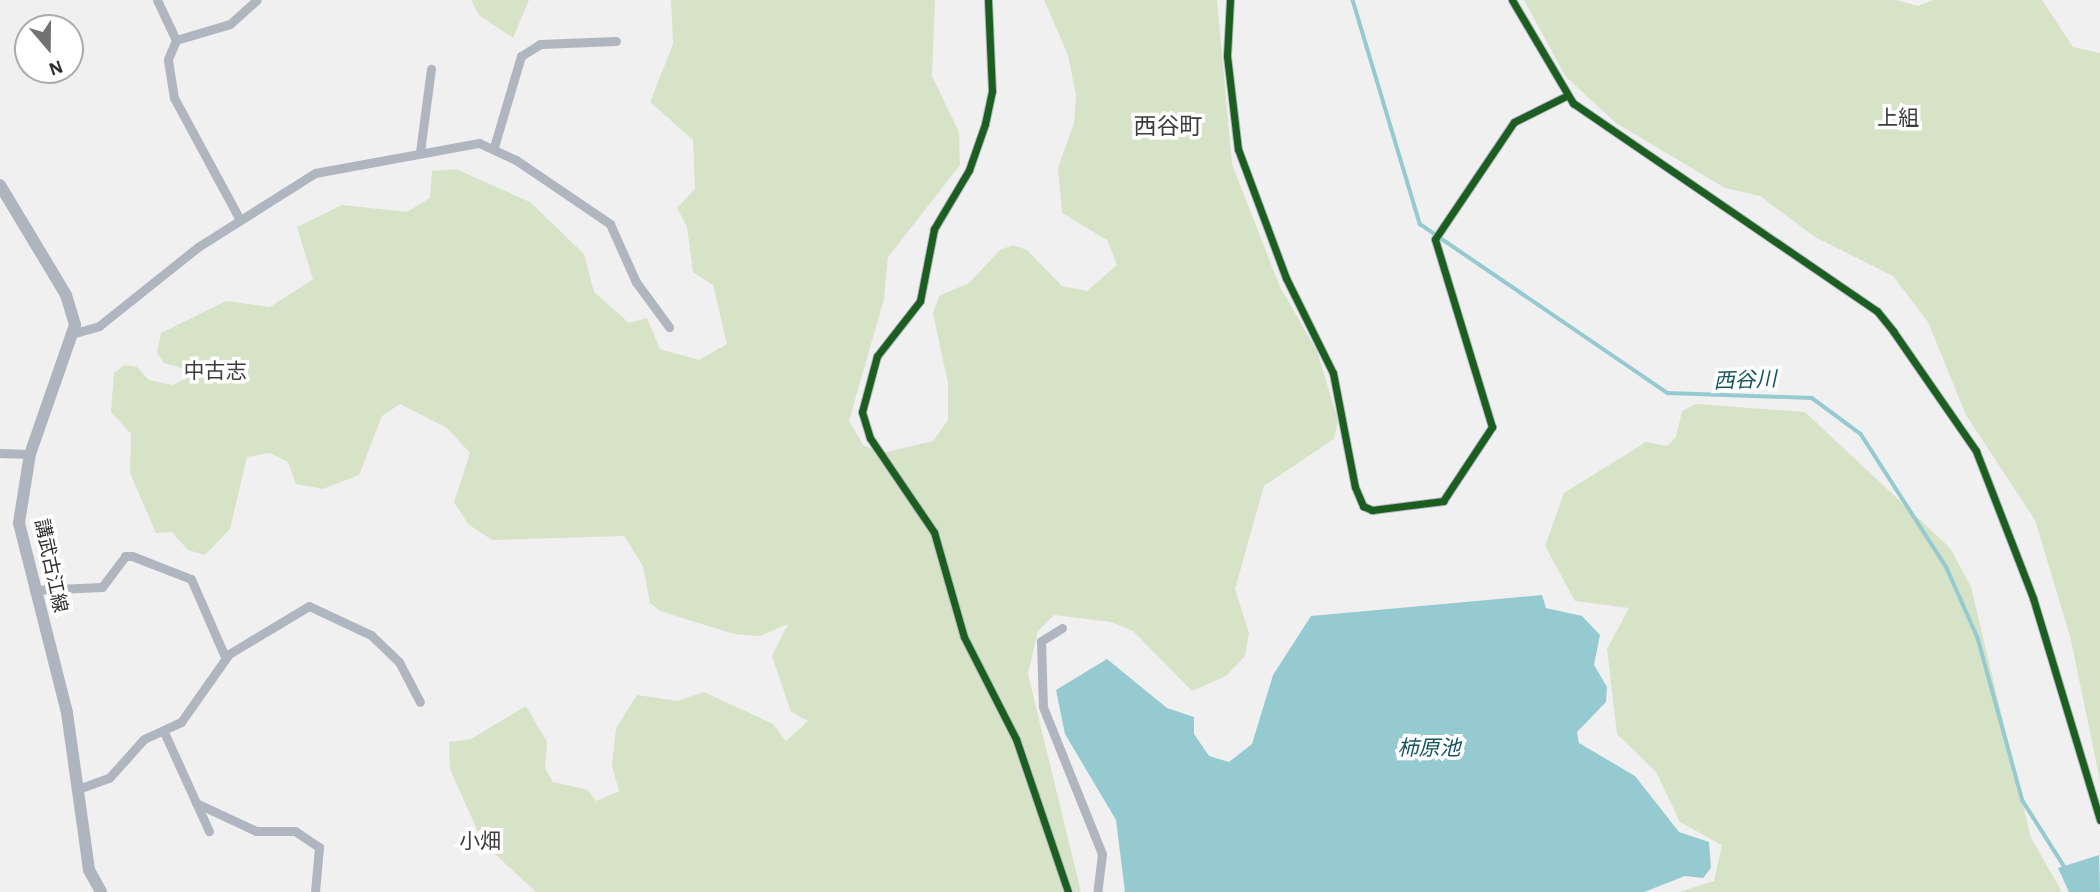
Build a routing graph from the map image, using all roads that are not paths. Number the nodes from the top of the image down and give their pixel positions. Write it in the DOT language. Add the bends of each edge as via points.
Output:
graph roads {
  1 [pos="157,0"];
  2 [pos="257,0"];
  3 [pos="988,0"];
  4 [pos="1230,0"];
  5 [pos="1512,0"];
  6 [pos="176,40"];
  7 [pos="617,41"];
  8 [pos="431,69"];
  9 [pos="1566,96"];
  10 [pos="494,146"];
  11 [pos="420,152"];
  12 [pos="0,185"];
  13 [pos="239,218"];
  14 [pos="669,327"];
  15 [pos="75,333"];
  16 [pos="0,453"];
  17 [pos="30,454"];
  18 [pos="34,590"];
  19 [pos="1062,628"];
  20 [pos="225,657"];
  21 [pos="420,702"];
  22 [pos="164,732"];
  23 [pos="78,789"];
  24 [pos="197,803"];
  25 [pos="2100,820"];
  26 [pos="209,831"];
  27 [pos="101,892"];
  28 [pos="315,892"];
  29 [pos="1068,892"];
  30 [pos="1097,892"];
  1 -- 6 [label="street"];
  2 -- 6 [label="street" via="230,24"];
  3 -- 29 [label="street" via="992,91 985,124 970,170 934,229 920,301 877,356 862,412 870,439 934,532 964,637 1016,739"];
  4 -- 9 [label="street" via="1227,56 1238,149 1286,278 1333,373 1355,487 1372,510 1443,500 1492,427 1437,236 1514,122"];
  5 -- 9 [label="street"];
  6 -- 13 [label="street" via="168,59 174,97"];
  7 -- 10 [label="street" via="540,44 521,55"];
  8 -- 11 [label="street"];
  9 -- 25 [label="street" via="1599,126 1877,311 1893,331 1976,451 2033,598"];
  10 -- 11 [label="street"];
  10 -- 14 [label="street" via="610,224 636,282"];
  11 -- 13 [label="street" via="315,173"];
  12 -- 15 [label="main road" via="66,295"];
  13 -- 15 [label="street" via="99,326"];
  15 -- 17 [label="main road, 講武古江線"];
  16 -- 17 [label="street"];
  17 -- 18 [label="main road, 講武古江線" via="19,502"];
  18 -- 20 [label="street" via="102,587 125,556 132,556 191,579"];
  18 -- 23 [label="main road, 講武古江線" via="67,713"];
  19 -- 30 [label="street" via="1039,650 1043,707 1102,854"];
  20 -- 21 [label="street" via="319,606 385,648"];
  20 -- 22 [label="street" via="196,706"];
  22 -- 23 [label="street" via="136,746 109,778"];
  22 -- 24 [label="street"];
  23 -- 27 [label="main road, 講武古江線" via="89,870"];
  24 -- 26 [label="street"];
  24 -- 28 [label="street" via="256,831 286,829 307,838 323,856"];
}
